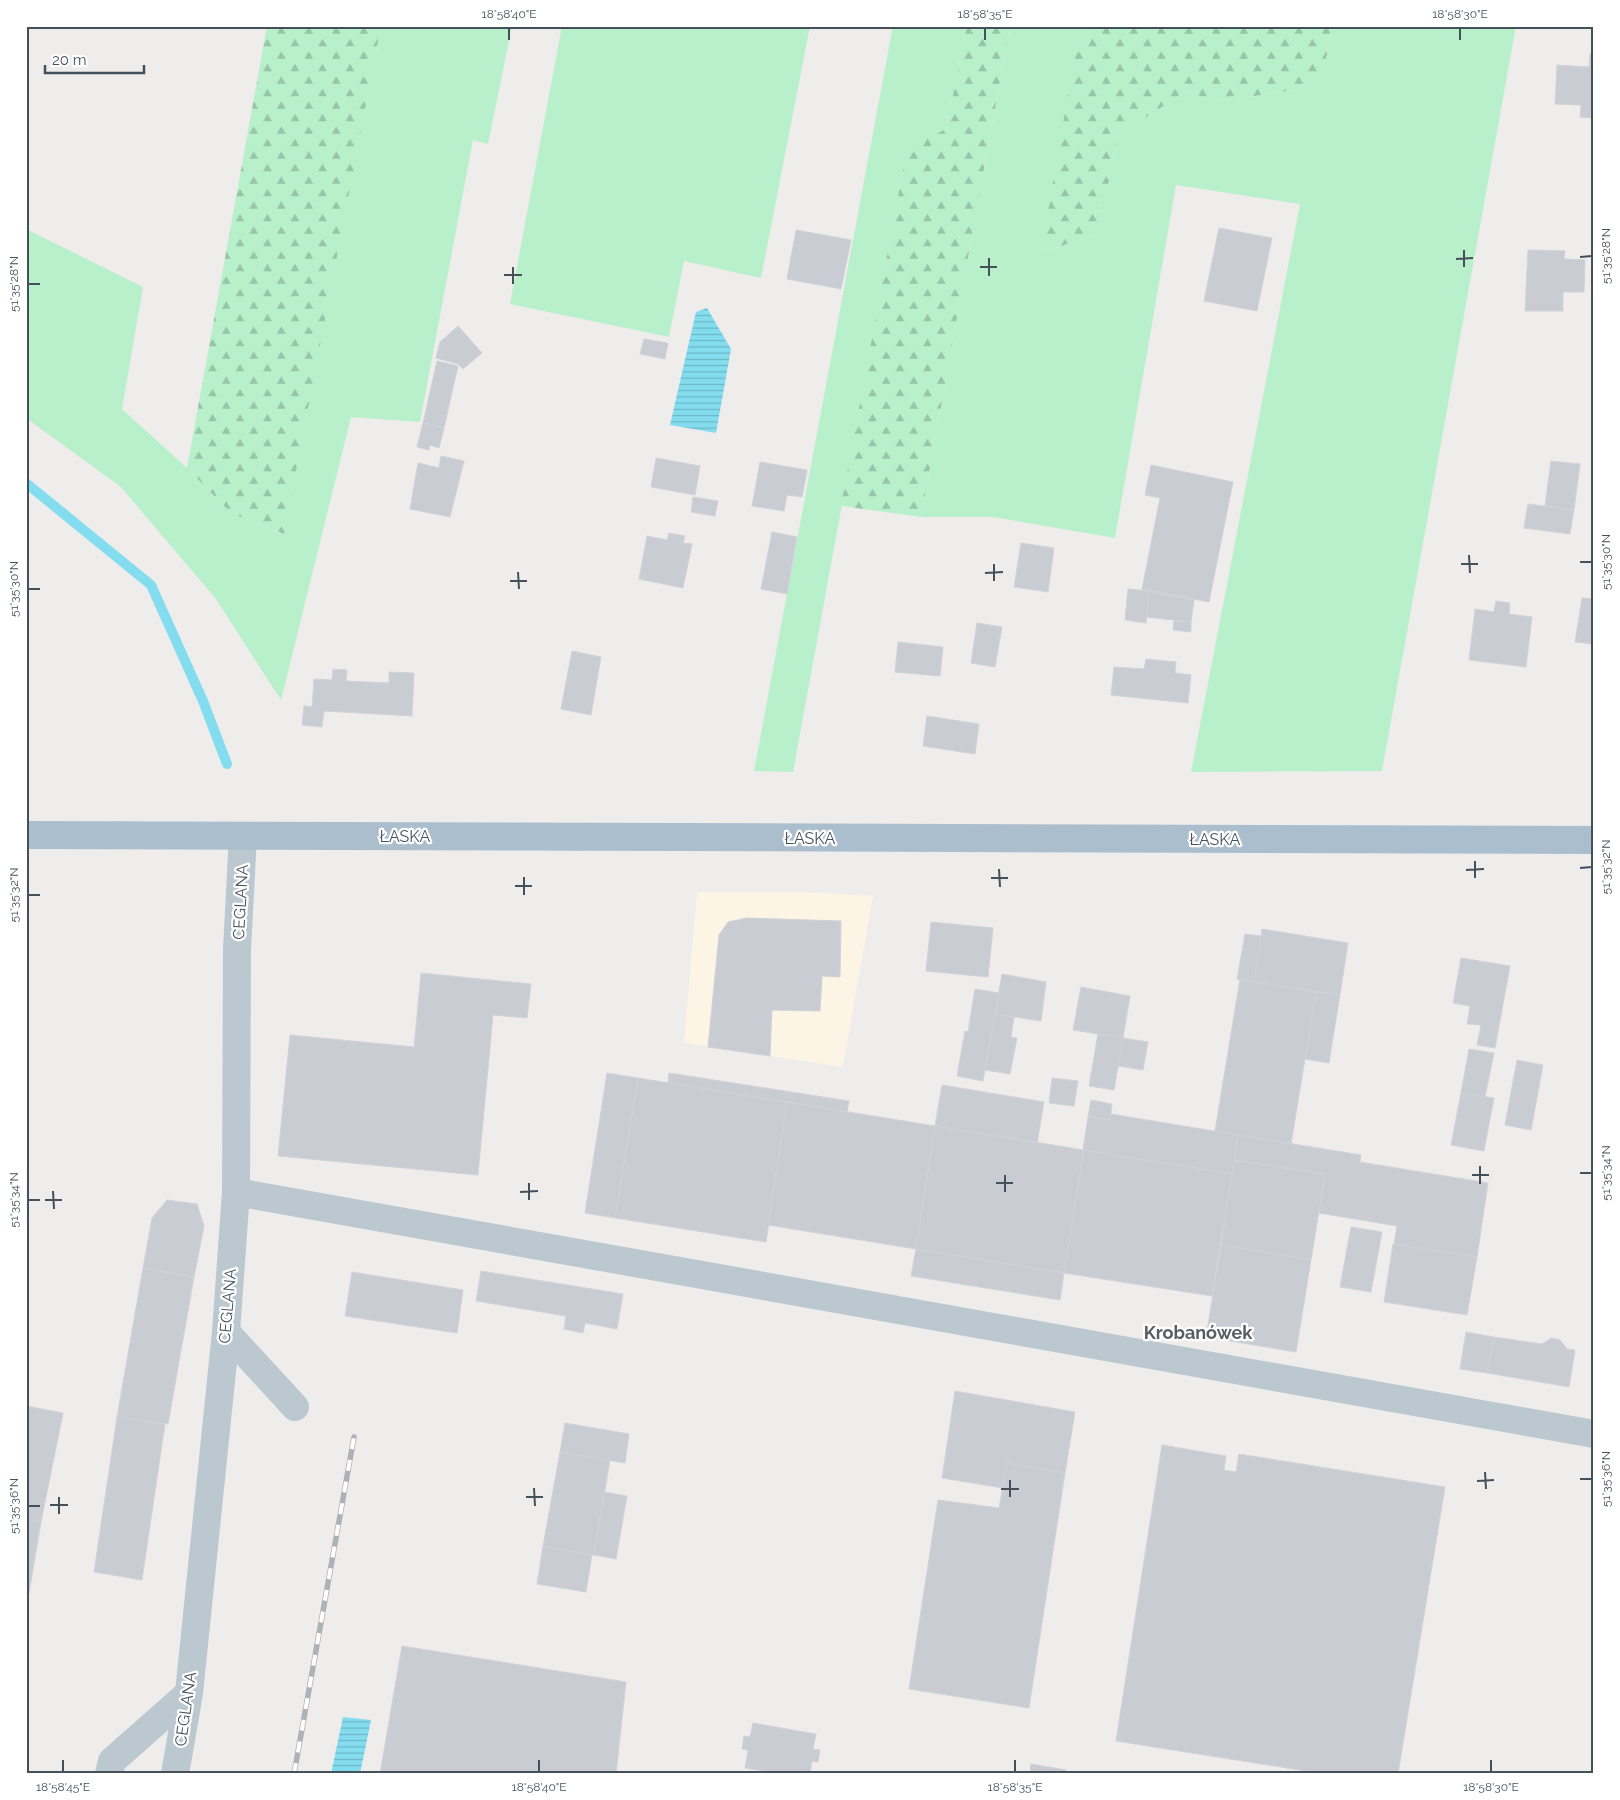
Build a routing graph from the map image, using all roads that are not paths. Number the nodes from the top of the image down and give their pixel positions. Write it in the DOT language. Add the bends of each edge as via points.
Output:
graph roads {
  1 [pos="26,835"];
  2 [pos="243,836"];
  3 [pos="1594,840"];
  4 [pos="236,1192"];
  5 [pos="226,1332"];
  6 [pos="295,1408"];
  7 [pos="1594,1434"];
  8 [pos="189,1693"];
  9 [pos="108,1774"];
  10 [pos="175,1774"];
  1 -- 2 [label="main road, ŁASKA"];
  2 -- 3 [label="main road, ŁASKA"];
  2 -- 4 [label="lane, CEGLANA" via="237,949"];
  4 -- 5 [label="lane, CEGLANA"];
  4 -- 7 [label="lane"];
  5 -- 6 [label="lane"];
  5 -- 8 [label="lane, CEGLANA"];
  8 -- 9 [label="lane" via="112,1761"];
  8 -- 10 [label="lane, CEGLANA"];
}
